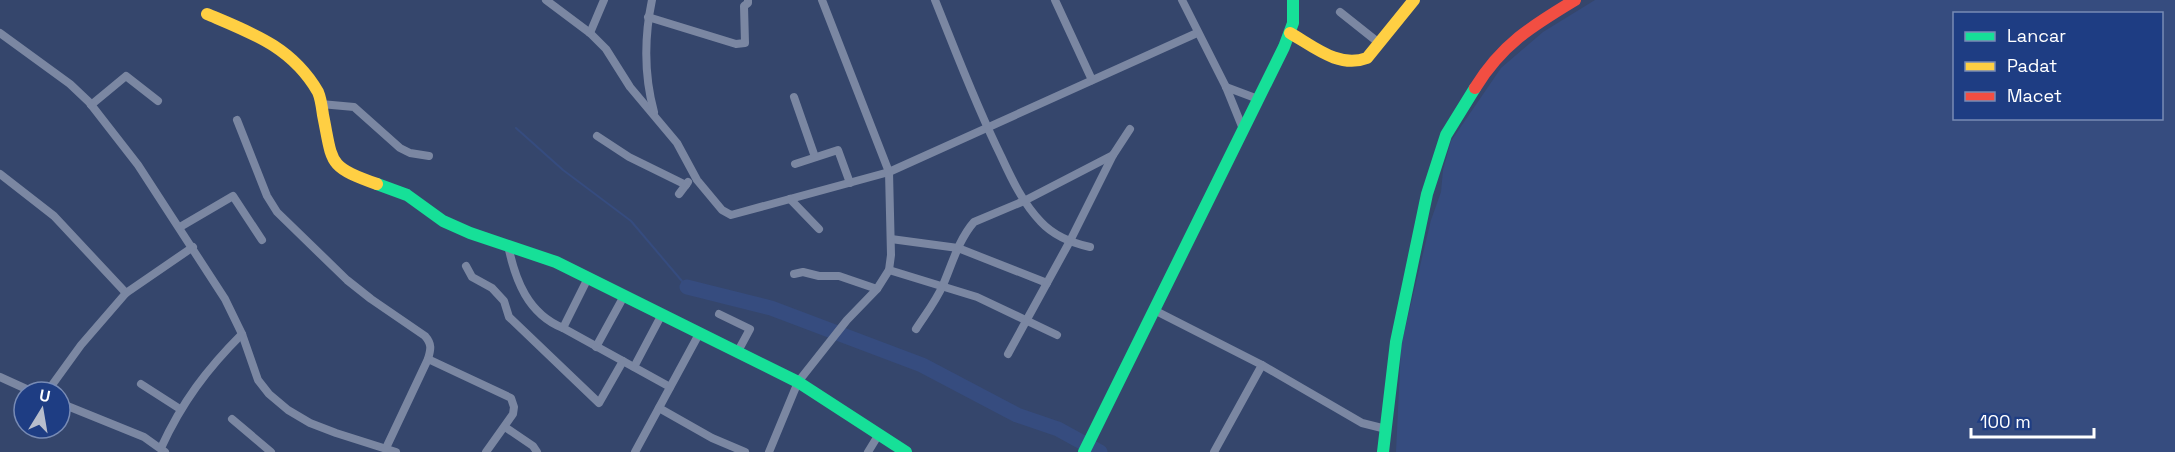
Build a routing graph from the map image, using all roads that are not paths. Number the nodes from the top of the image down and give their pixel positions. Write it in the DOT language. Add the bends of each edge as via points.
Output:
graph roads {
  1 [pos="546,0"];
  2 [pos="604,0"];
  3 [pos="652,0"];
  4 [pos="748,0"];
  5 [pos="822,0"];
  6 [pos="935,0"];
  7 [pos="1055,0"];
  8 [pos="1182,0"];
  9 [pos="1293,0"];
  10 [pos="1414,0"];
  11 [pos="1575,0"];
  12 [pos="555,3"];
  13 [pos="1340,12"];
  14 [pos="207,14"];
  15 [pos="648,17"];
  16 [pos="0,33"];
  17 [pos="590,33"];
  18 [pos="1197,33"];
  19 [pos="1290,33"];
  20 [pos="1379,43"];
  21 [pos="1092,80"];
  22 [pos="1226,87"];
  23 [pos="794,97"];
  24 [pos="1258,99"];
  25 [pos="158,101"];
  26 [pos="321,104"];
  27 [pos="91,105"];
  28 [pos="655,115"];
  29 [pos="237,120"];
  30 [pos="986,127"];
  31 [pos="1130,129"];
  32 [pos="1243,129"];
  33 [pos="597,136"];
  34 [pos="1113,155"];
  35 [pos="429,156"];
  36 [pos="815,157"];
  37 [pos="795,164"];
  38 [pos="890,172"];
  39 [pos="0,174"];
  40 [pos="695,175"];
  41 [pos="850,183"];
  42 [pos="686,185"];
  43 [pos="679,194"];
  44 [pos="790,199"];
  45 [pos="1024,201"];
  46 [pos="180,227"];
  47 [pos="819,229"];
  48 [pos="891,239"];
  49 [pos="262,240"];
  50 [pos="1070,241"];
  51 [pos="508,245"];
  52 [pos="193,247"];
  53 [pos="1090,247"];
  54 [pos="958,248"];
  55 [pos="465,266"];
  56 [pos="889,270"];
  57 [pos="794,274"];
  58 [pos="588,278"];
  59 [pos="1047,283"];
  60 [pos="942,288"];
  61 [pos="877,289"];
  62 [pos="126,293"];
  63 [pos="624,296"];
  64 [pos="1154,310"];
  65 [pos="719,314"];
  66 [pos="662,316"];
  67 [pos="1026,320"];
  68 [pos="563,328"];
  69 [pos="916,329"];
  70 [pos="242,334"];
  71 [pos="699,334"];
  72 [pos="1057,335"];
  73 [pos="596,347"];
  74 [pos="737,353"];
  75 [pos="1008,354"];
  76 [pos="428,359"];
  77 [pos="623,361"];
  78 [pos="1262,365"];
  79 [pos="634,367"];
  80 [pos="56,380"];
  81 [pos="798,382"];
  82 [pos="141,384"];
  83 [pos="670,387"];
  84 [pos="72,408"];
  85 [pos="659,408"];
  86 [pos="180,409"];
  87 [pos="232,419"];
  88 [pos="506,427"];
  89 [pos="1386,429"];
  90 [pos="879,434"];
  91 [pos="386,448"];
  92 [pos="163,450"];
  93 [pos="272,452"];
  94 [pos="396,452"];
  95 [pos="486,452"];
  96 [pos="537,452"];
  97 [pos="636,452"];
  98 [pos="745,452"];
  99 [pos="769,452"];
  100 [pos="868,452"];
  101 [pos="906,452"];
  102 [pos="1084,452"];
  103 [pos="1214,452"];
  104 [pos="1383,452"];
  1 -- 12 [label="street"];
  2 -- 17 [label="street"];
  3 -- 15 [label="street"];
  4 -- 15 [label="street" via="744,6 745,43 736,44"];
  5 -- 38 [label="street"];
  6 -- 30 [label="street"];
  7 -- 21 [label="street"];
  8 -- 18 [label="street"];
  9 -- 19 [label="main road"];
  10 -- 20 [label="main road"];
  11 -- 89 [label="main road" via="1532,26 1503,50 1446,135 1416,241 1396,342"];
  12 -- 17 [label="street"];
  13 -- 20 [label="street"];
  14 -- 26 [label="main road" via="265,39 282,51 313,85"];
  15 -- 28 [label="street" via="646,67"];
  16 -- 27 [label="street" via="70,84"];
  17 -- 28 [label="street"];
  18 -- 21 [label="street"];
  18 -- 22 [label="street"];
  19 -- 20 [label="main road" via="1351,62 1367,58"];
  19 -- 24 [label="main road"];
  21 -- 30 [label="street"];
  22 -- 24 [label="street"];
  22 -- 32 [label="street"];
  23 -- 36 [label="street"];
  24 -- 32 [label="main road"];
  25 -- 27 [label="street" via="126,76"];
  26 -- 35 [label="street" via="354,107 400,148"];
  26 -- 51 [label="main road" via="331,156 338,166 362,180 407,195 443,221"];
  27 -- 46 [label="street"];
  28 -- 40 [label="street"];
  29 -- 76 [label="street" via="277,212 347,280 425,336 432,348"];
  30 -- 38 [label="street"];
  30 -- 45 [label="street"];
  31 -- 34 [label="street"];
  32 -- 64 [label="main road"];
  33 -- 42 [label="street"];
  34 -- 45 [label="street"];
  34 -- 50 [label="street"];
  36 -- 37 [label="street"];
  36 -- 41 [label="street" via="838,150"];
  38 -- 41 [label="street"];
  38 -- 48 [label="street"];
  39 -- 62 [label="street" via="54,216"];
  40 -- 42 [label="street"];
  40 -- 44 [label="street" via="728,214"];
  41 -- 44 [label="street"];
  42 -- 43 [label="street"];
  44 -- 47 [label="street"];
  45 -- 50 [label="street" via="1042,223"];
  45 -- 54 [label="street" via="974,222"];
  46 -- 49 [label="street" via="233,196"];
  46 -- 52 [label="street"];
  48 -- 54 [label="street"];
  48 -- 56 [label="street"];
  50 -- 53 [label="street"];
  50 -- 59 [label="street"];
  51 -- 58 [label="main road"];
  51 -- 68 [label="street" via="532,306 544,319"];
  52 -- 62 [label="street"];
  52 -- 70 [label="street"];
  54 -- 59 [label="street"];
  54 -- 60 [label="street"];
  55 -- 77 [label="street" via="472,277 492,288 504,301 509,317 599,402"];
  56 -- 60 [label="street"];
  56 -- 61 [label="street"];
  57 -- 61 [label="street" via="839,276"];
  58 -- 63 [label="main road"];
  58 -- 68 [label="street"];
  59 -- 67 [label="street"];
  60 -- 67 [label="street" via="959,291"];
  60 -- 69 [label="street"];
  61 -- 81 [label="street"];
  62 -- 80 [label="street"];
  63 -- 66 [label="main road"];
  63 -- 73 [label="street"];
  64 -- 78 [label="street"];
  64 -- 102 [label="main road"];
  65 -- 74 [label="street" via="750,329"];
  66 -- 71 [label="main road"];
  66 -- 79 [label="street"];
  67 -- 72 [label="street"];
  67 -- 75 [label="street"];
  68 -- 73 [label="street"];
  70 -- 86 [label="street" via="217,359"];
  70 -- 91 [label="street" via="258,380 288,410 310,423"];
  71 -- 74 [label="main road"];
  71 -- 83 [label="street"];
  73 -- 77 [label="street"];
  74 -- 81 [label="main road"];
  76 -- 88 [label="street" via="511,398 513,414"];
  76 -- 91 [label="street"];
  77 -- 79 [label="street"];
  78 -- 89 [label="street" via="1362,423"];
  78 -- 103 [label="street"];
  79 -- 83 [label="street"];
  81 -- 90 [label="main road"];
  81 -- 99 [label="street"];
  82 -- 86 [label="street"];
  83 -- 85 [label="street"];
  84 -- 92 [label="street" via="144,437"];
  85 -- 97 [label="street"];
  85 -- 98 [label="street"];
  86 -- 92 [label="street"];
  87 -- 93 [label="street"];
  88 -- 95 [label="street"];
  88 -- 96 [label="street"];
  89 -- 104 [label="main road"];
  90 -- 100 [label="street"];
  90 -- 101 [label="main road"];
  91 -- 94 [label="street"];
}
